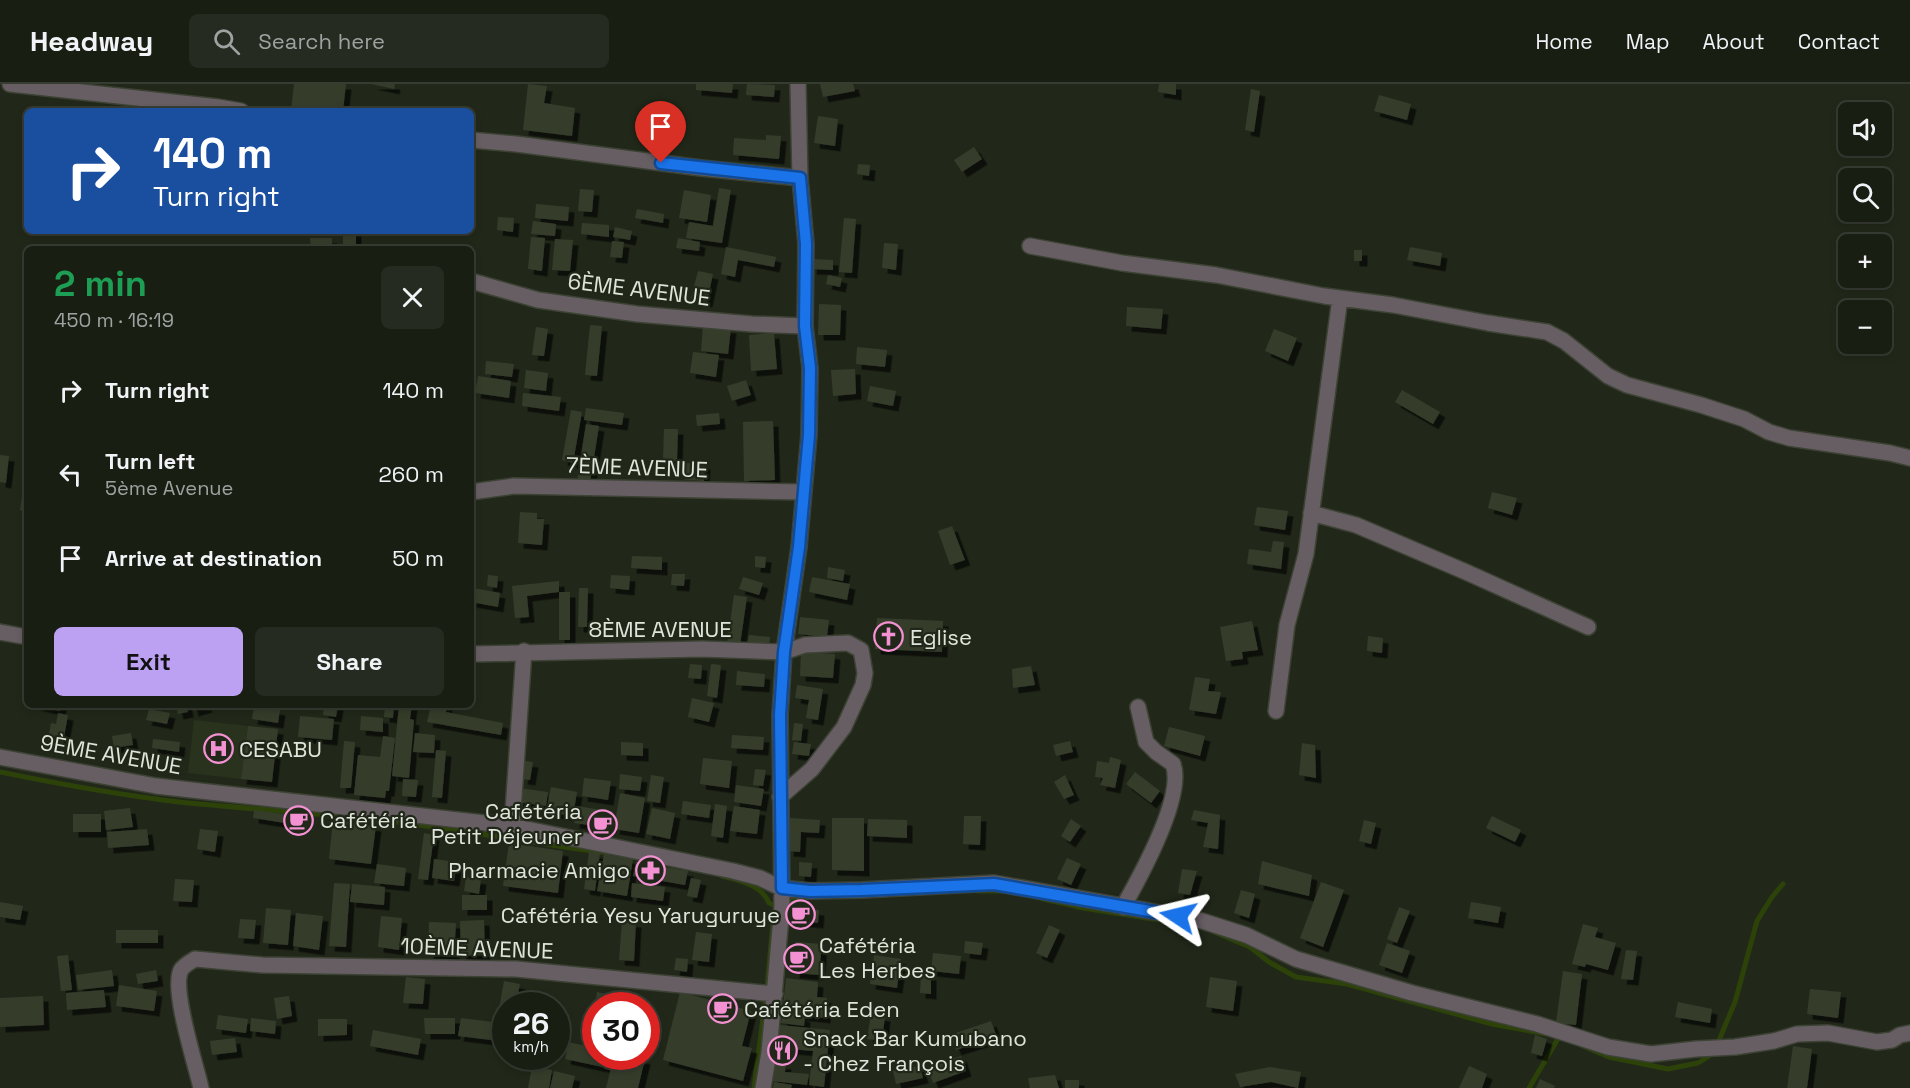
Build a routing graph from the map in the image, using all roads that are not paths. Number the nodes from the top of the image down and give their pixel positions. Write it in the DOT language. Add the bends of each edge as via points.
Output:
graph roads {
  1 [pos="10,84"];
  2 [pos="798,84"];
  3 [pos="224,108"];
  4 [pos="474,140"];
  5 [pos="800,178"];
  6 [pos="1030,246"];
  7 [pos="474,282"];
  8 [pos="1340,298"];
  9 [pos="805,326"];
  10 [pos="1910,458"];
  11 [pos="474,492"];
  12 [pos="802,492"];
  13 [pos="1311,513"];
  14 [pos="1588,627"];
  15 [pos="0,632"];
  16 [pos="22,637"];
  17 [pos="525,651"];
  18 [pos="784,652"];
  19 [pos="474,654"];
  20 [pos="1138,707"];
  21 [pos="1276,711"];
  22 [pos="0,757"];
  23 [pos="780,797"];
  24 [pos="512,825"];
  25 [pos="782,898"];
  26 [pos="1123,907"];
  27 [pos="768,994"];
  28 [pos="1910,1034"];
  29 [pos="201,1088"];
  30 [pos="763,1088"];
  1 -- 3 [label="street"];
  2 -- 5 [label="street"];
  4 -- 5 [label="street"];
  5 -- 9 [label="street" via="806,244"];
  6 -- 8 [label="street"];
  7 -- 9 [label="street, 6ÈME AVENUE" via="538,300 637,314"];
  8 -- 10 [label="street" via="1547,332 1627,385 1744,419 1788,438"];
  8 -- 13 [label="street"];
  9 -- 12 [label="street" via="810,368 809,435"];
  11 -- 12 [label="street, 7ÈME AVENUE" via="514,486"];
  12 -- 18 [label="street" via="799,547"];
  13 -- 14 [label="street" via="1356,525"];
  13 -- 21 [label="street" via="1306,554 1287,625"];
  15 -- 16 [label="street"];
  17 -- 18 [label="street, 8ÈME AVENUE"];
  17 -- 19 [label="street, 8ÈME AVENUE"];
  17 -- 24 [label="street"];
  18 -- 23 [label="street"];
  18 -- 23 [label="street, 8ÈME AVENUE" via="805,645 848,643 861,650 865,673 844,727 812,769"];
  20 -- 26 [label="street" via="1146,742 1173,764 1176,779 1155,843"];
  22 -- 24 [label="street, 9ÈME AVENUE" via="156,786"];
  23 -- 25 [label="street"];
  24 -- 25 [label="street, 9ÈME AVENUE" via="760,878"];
  25 -- 26 [label="street, 9ÈME AVENUE" via="810,891 994,884"];
  25 -- 27 [label="street"];
  26 -- 28 [label="street, 9ÈME AVENUE" via="1223,926 1296,959 1571,1033 1608,1047 1651,1054 1774,1041 1797,1034 1828,1033 1884,1042"];
  27 -- 29 [label="street, 10ÈME AVENUE" via="516,969 278,966 195,959 181,969 177,983"];
  27 -- 30 [label="street"];
}
